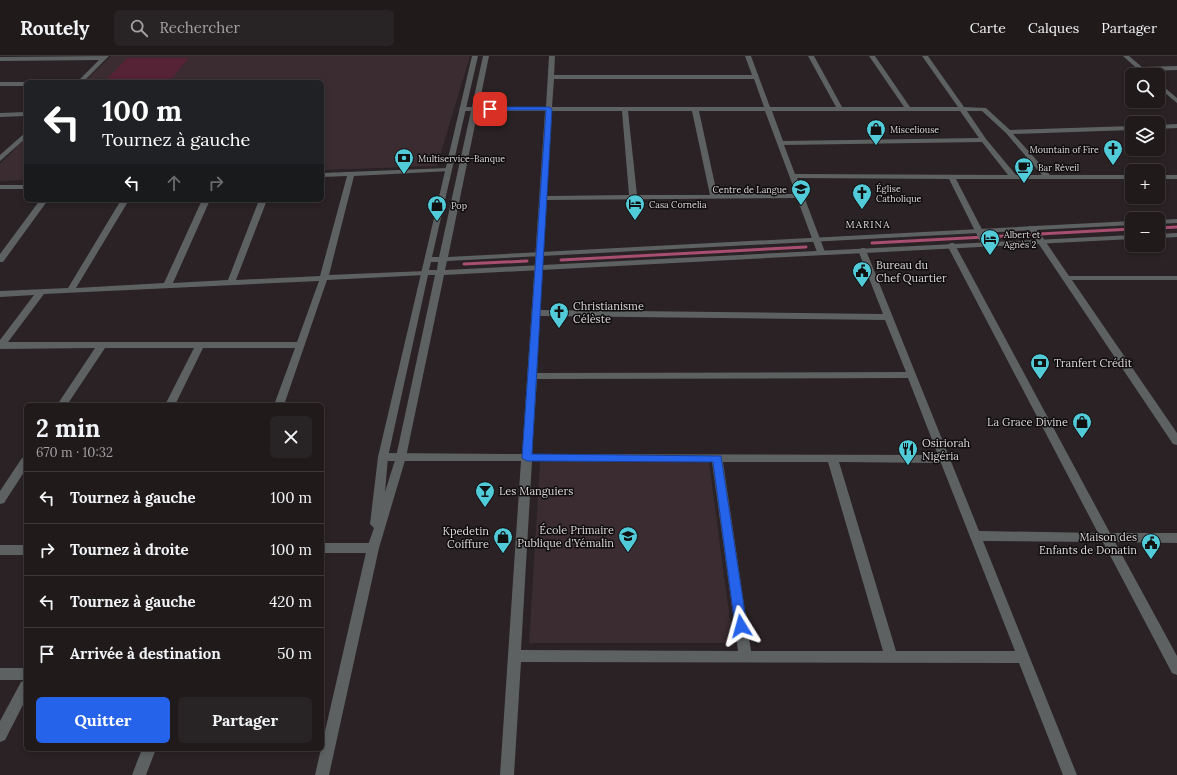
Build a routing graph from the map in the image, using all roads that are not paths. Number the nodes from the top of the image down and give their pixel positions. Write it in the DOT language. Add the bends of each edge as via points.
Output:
graph roads {
  1 [pos="475,56"];
  2 [pos="486,56"];
  3 [pos="552,56"];
  4 [pos="748,56"];
  5 [pos="811,56"];
  6 [pos="872,56"];
  7 [pos="925,56"];
  8 [pos="1126,56"];
  9 [pos="106,57"];
  10 [pos="0,59"];
  11 [pos="1140,68"];
  12 [pos="1165,68"];
  13 [pos="1177,68"];
  14 [pos="551,77"];
  15 [pos="755,77"];
  16 [pos="82,80"];
  17 [pos="0,84"];
  18 [pos="24,84"];
  19 [pos="1165,91"];
  20 [pos="1177,93"];
  21 [pos="1168,94"];
  22 [pos="1177,101"];
  23 [pos="462,109"];
  24 [pos="475,109"];
  25 [pos="549,109"];
  26 [pos="625,109"];
  27 [pos="695,109"];
  28 [pos="767,109"];
  29 [pos="840,109"];
  30 [pos="908,109"];
  31 [pos="962,109"];
  32 [pos="0,114"];
  33 [pos="24,114"];
  34 [pos="1177,126"];
  35 [pos="1165,127"];
  36 [pos="1125,128"];
  37 [pos="1008,132"];
  38 [pos="24,136"];
  39 [pos="984,140"];
  40 [pos="780,143"];
  41 [pos="0,159"];
  42 [pos="448,170"];
  43 [pos="350,174"];
  44 [pos="324,175"];
  45 [pos="793,176"];
  46 [pos="952,177"];
  47 [pos="1014,177"];
  48 [pos="1177,177"];
  49 [pos="1048,178"];
  50 [pos="1125,178"];
  51 [pos="1165,178"];
  52 [pos="0,187"];
  53 [pos="24,187"];
  54 [pos="633,196"];
  55 [pos="714,196"];
  56 [pos="801,196"];
  57 [pos="543,198"];
  58 [pos="43,202"];
  59 [pos="124,202"];
  60 [pos="205,202"];
  61 [pos="262,202"];
  62 [pos="1177,221"];
  63 [pos="1165,222"];
  64 [pos="1125,223"];
  65 [pos="1032,228"];
  66 [pos="978,231"];
  67 [pos="1177,235"];
  68 [pos="1165,236"];
  69 [pos="1125,237"];
  70 [pos="817,240"];
  71 [pos="1040,240"];
  72 [pos="985,243"];
  73 [pos="951,245"];
  74 [pos="862,250"];
  75 [pos="821,252"];
  76 [pos="540,254"];
  77 [pos="444,259"];
  78 [pos="0,260"];
  79 [pos="428,260"];
  80 [pos="539,267"];
  81 [pos="441,272"];
  82 [pos="425,273"];
  83 [pos="324,278"];
  84 [pos="1066,278"];
  85 [pos="1175,280"];
  86 [pos="231,283"];
  87 [pos="167,286"];
  88 [pos="70,291"];
  89 [pos="41,292"];
  90 [pos="0,294"];
  91 [pos="536,313"];
  92 [pos="889,317"];
  93 [pos="0,345"];
  94 [pos="102,345"];
  95 [pos="200,345"];
  96 [pos="300,345"];
  97 [pos="532,376"];
  98 [pos="912,376"];
  99 [pos="63,403"];
  100 [pos="171,403"];
  101 [pos="279,403"];
  102 [pos="1177,441"];
  103 [pos="383,457"];
  104 [pos="401,457"];
  105 [pos="527,458"];
  106 [pos="717,458"];
  107 [pos="832,458"];
  108 [pos="945,459"];
  109 [pos="24,464"];
  110 [pos="0,500"];
  111 [pos="976,536"];
  112 [pos="1107,537"];
  113 [pos="1177,538"];
  114 [pos="324,548"];
  115 [pos="373,548"];
  116 [pos="0,550"];
  117 [pos="24,550"];
  118 [pos="514,656"];
  119 [pos="745,657"];
  120 [pos="891,657"];
  121 [pos="1024,657"];
  122 [pos="1177,669"];
  123 [pos="0,674"];
  124 [pos="24,674"];
  125 [pos="24,690"];
  126 [pos="0,735"];
  127 [pos="148,751"];
  128 [pos="139,775"];
  129 [pos="322,775"];
  130 [pos="507,775"];
  131 [pos="1070,775"];
  1 -- 23 [label="street"];
  2 -- 24 [label="street"];
  3 -- 14 [label="street"];
  4 -- 15 [label="street"];
  5 -- 29 [label="street"];
  6 -- 30 [label="street"];
  7 -- 31 [label="street"];
  8 -- 11 [label="street"];
  9 -- 10 [label="street"];
  9 -- 16 [label="street"];
  12 -- 13 [label="street"];
  14 -- 15 [label="street"];
  14 -- 25 [label="street"];
  15 -- 28 [label="street"];
  17 -- 18 [label="street"];
  19 -- 21 [label="street"];
  20 -- 21 [label="street"];
  21 -- 22 [label="street"];
  23 -- 24 [label="street"];
  23 -- 42 [label="street"];
  24 -- 25 [label="street"];
  24 -- 77 [label="street"];
  25 -- 26 [label="street"];
  25 -- 57 [label="street"];
  26 -- 27 [label="street"];
  26 -- 54 [label="street"];
  27 -- 28 [label="street"];
  27 -- 55 [label="street"];
  28 -- 29 [label="street"];
  28 -- 40 [label="street"];
  29 -- 30 [label="street"];
  30 -- 31 [label="street"];
  31 -- 37 [label="street" via="984,109"];
  31 -- 39 [label="street"];
  32 -- 33 [label="street"];
  34 -- 35 [label="street"];
  36 -- 37 [label="street"];
  37 -- 49 [label="street"];
  38 -- 41 [label="street"];
  39 -- 40 [label="street"];
  39 -- 47 [label="street"];
  40 -- 45 [label="street"];
  42 -- 43 [label="street"];
  42 -- 79 [label="street"];
  43 -- 44 [label="street"];
  43 -- 83 [label="street"];
  45 -- 46 [label="street"];
  45 -- 56 [label="street"];
  46 -- 47 [label="street"];
  46 -- 66 [label="street"];
  47 -- 49 [label="street"];
  48 -- 51 [label="street"];
  49 -- 50 [label="street"];
  52 -- 53 [label="street"];
  54 -- 55 [label="street"];
  54 -- 57 [label="street"];
  55 -- 56 [label="street"];
  56 -- 70 [label="street"];
  57 -- 76 [label="street"];
  58 -- 78 [label="street"];
  59 -- 88 [label="street"];
  60 -- 87 [label="street"];
  61 -- 86 [label="street"];
  62 -- 63 [label="street"];
  64 -- 65 [label="street"];
  65 -- 66 [label="street"];
  65 -- 71 [label="street"];
  66 -- 70 [label="street"];
  66 -- 72 [label="street"];
  67 -- 68 [label="street"];
  69 -- 71 [label="street"];
  70 -- 75 [label="street"];
  70 -- 76 [label="street"];
  71 -- 72 [label="street"];
  71 -- 84 [label="street"];
  72 -- 73 [label="street"];
  73 -- 74 [label="street"];
  73 -- 112 [label="street"];
  74 -- 75 [label="street"];
  74 -- 92 [label="street"];
  75 -- 80 [label="street"];
  76 -- 77 [label="street"];
  76 -- 80 [label="street"];
  77 -- 79 [label="street"];
  77 -- 81 [label="street"];
  79 -- 82 [label="street"];
  80 -- 81 [label="street"];
  80 -- 91 [label="street"];
  81 -- 82 [label="street"];
  81 -- 104 [label="street"];
  82 -- 83 [label="street"];
  82 -- 103 [label="street"];
  83 -- 86 [label="street"];
  83 -- 96 [label="street"];
  84 -- 85 [label="street"];
  84 -- 102 [label="street"];
  86 -- 87 [label="street"];
  87 -- 88 [label="street"];
  88 -- 89 [label="street"];
  89 -- 90 [label="street"];
  89 -- 93 [label="street"];
  91 -- 92 [label="street"];
  91 -- 97 [label="street"];
  92 -- 98 [label="street"];
  93 -- 94 [label="street"];
  94 -- 95 [label="street"];
  94 -- 99 [label="street"];
  95 -- 96 [label="street"];
  95 -- 100 [label="street"];
  96 -- 101 [label="street"];
  97 -- 98 [label="street"];
  97 -- 105 [label="street"];
  98 -- 108 [label="street"];
  103 -- 104 [label="street"];
  103 -- 115 [label="street"];
  104 -- 105 [label="street"];
  104 -- 115 [label="street"];
  105 -- 106 [label="street"];
  105 -- 118 [label="street"];
  106 -- 107 [label="street"];
  106 -- 119 [label="street"];
  107 -- 108 [label="street"];
  107 -- 120 [label="street"];
  108 -- 111 [label="street"];
  109 -- 110 [label="street"];
  111 -- 112 [label="street"];
  111 -- 121 [label="street"];
  112 -- 113 [label="street"];
  112 -- 122 [label="street"];
  114 -- 115 [label="street"];
  115 -- 129 [label="street"];
  116 -- 117 [label="street"];
  118 -- 119 [label="street"];
  118 -- 130 [label="street"];
  119 -- 120 [label="street"];
  120 -- 121 [label="street"];
  121 -- 131 [label="street"];
  123 -- 124 [label="street"];
  125 -- 126 [label="street"];
  127 -- 128 [label="street"];
}
